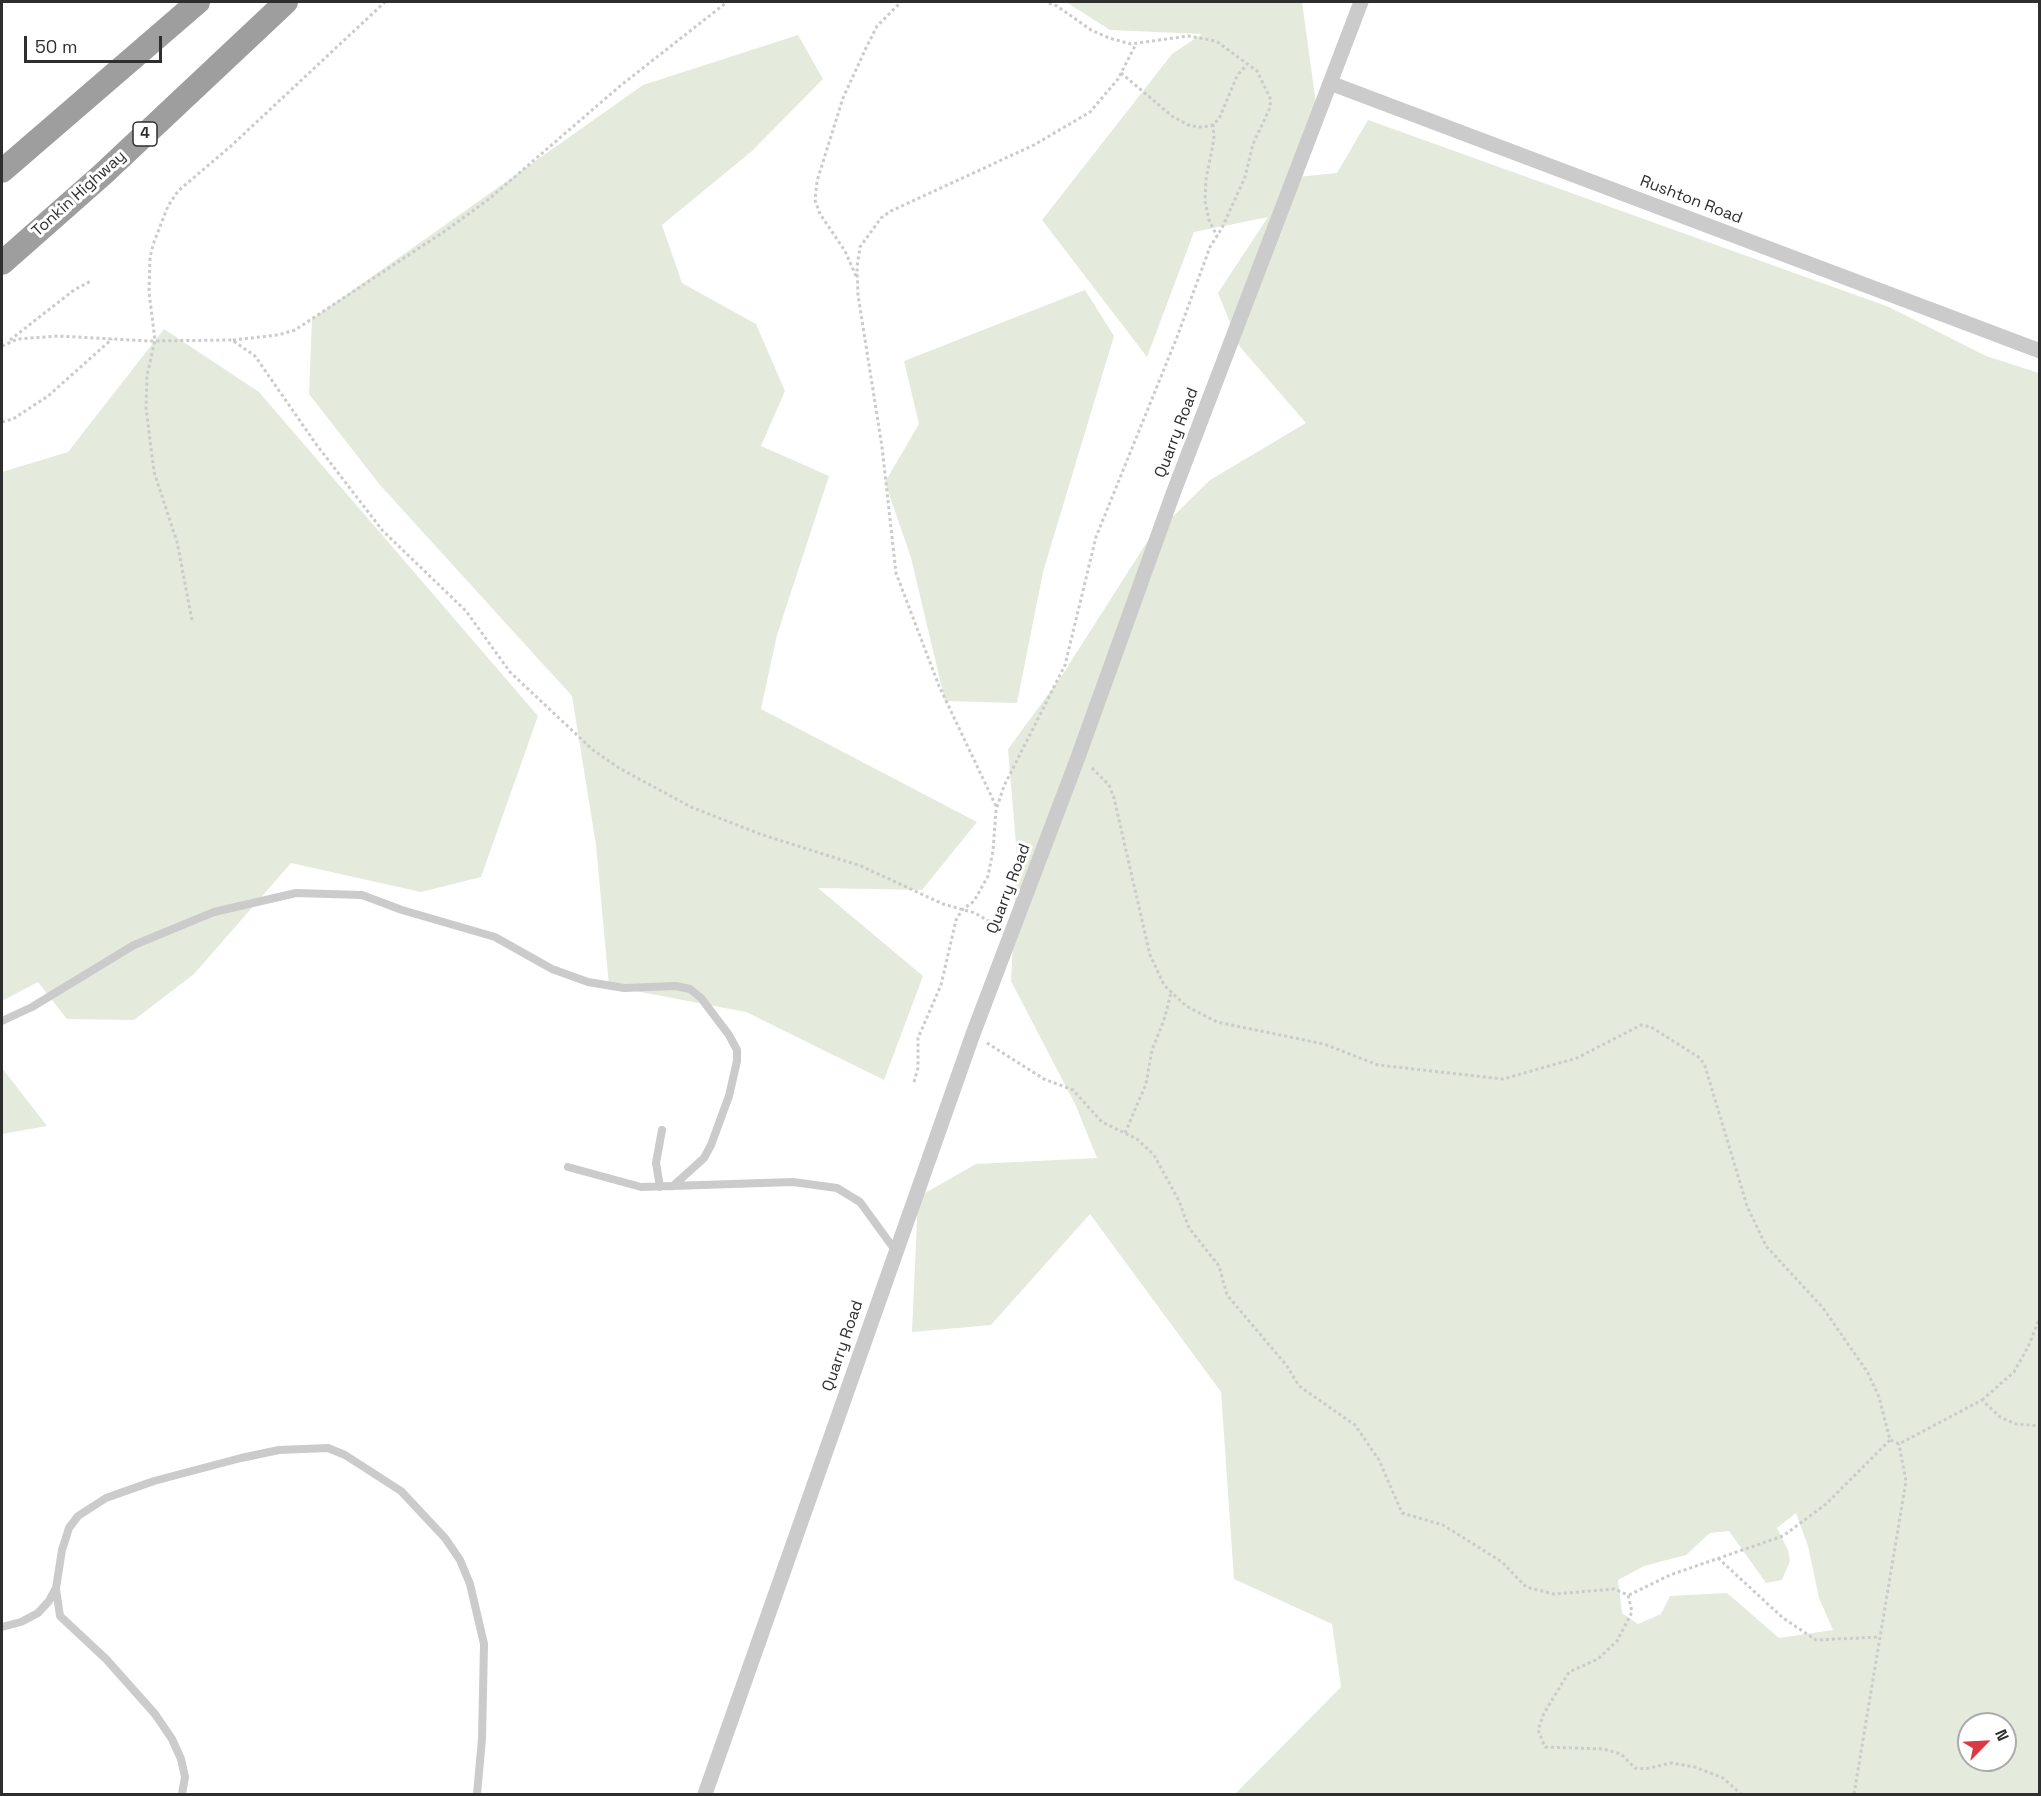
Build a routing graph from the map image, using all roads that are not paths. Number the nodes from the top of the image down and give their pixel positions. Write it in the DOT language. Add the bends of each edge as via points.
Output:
graph roads {
  1 [pos="198,2"];
  2 [pos="286,2"];
  3 [pos="1361,2"];
  4 [pos="1330,83"];
  5 [pos="2,171"];
  6 [pos="2,263"];
  7 [pos="2040,351"];
  8 [pos="2,1021"];
  9 [pos="662,1130"];
  10 [pos="568,1167"];
  11 [pos="673,1186"];
  12 [pos="660,1187"];
  13 [pos="896,1252"];
  14 [pos="56,1588"];
  15 [pos="2,1627"];
  16 [pos="182,1794"];
  17 [pos="477,1794"];
  18 [pos="705,1794"];
  1 -- 5 [label="highway"];
  2 -- 6 [label="highway, Tonkin Highway / 4"];
  3 -- 4 [label="street, Quarry Road"];
  4 -- 7 [label="street, Rushton Road"];
  4 -- 13 [label="street, Quarry Road" via="972,1034"];
  8 -- 11 [label="lane" via="134,945 214,912 296,893 362,895 495,937 552,969 588,982 624,988 676,986 690,989 701,998 729,1035 737,1050 737,1061 711,1146 704,1158"];
  9 -- 12 [label="lane" via="656,1163"];
  10 -- 12 [label="lane" via="621,1183"];
  11 -- 12 [label="lane"];
  11 -- 13 [label="lane" via="793,1182 837,1188 860,1202"];
  13 -- 18 [label="street, Quarry Road"];
  14 -- 15 [label="lane" via="38,1612"];
  14 -- 16 [label="lane" via="60,1616 106,1659 172,1739 185,1778"];
  14 -- 17 [label="lane" via="69,1528 78,1516 106,1498 154,1481 279,1450 328,1448 345,1455 401,1491 429,1519 460,1560 470,1584 484,1644"];
}
